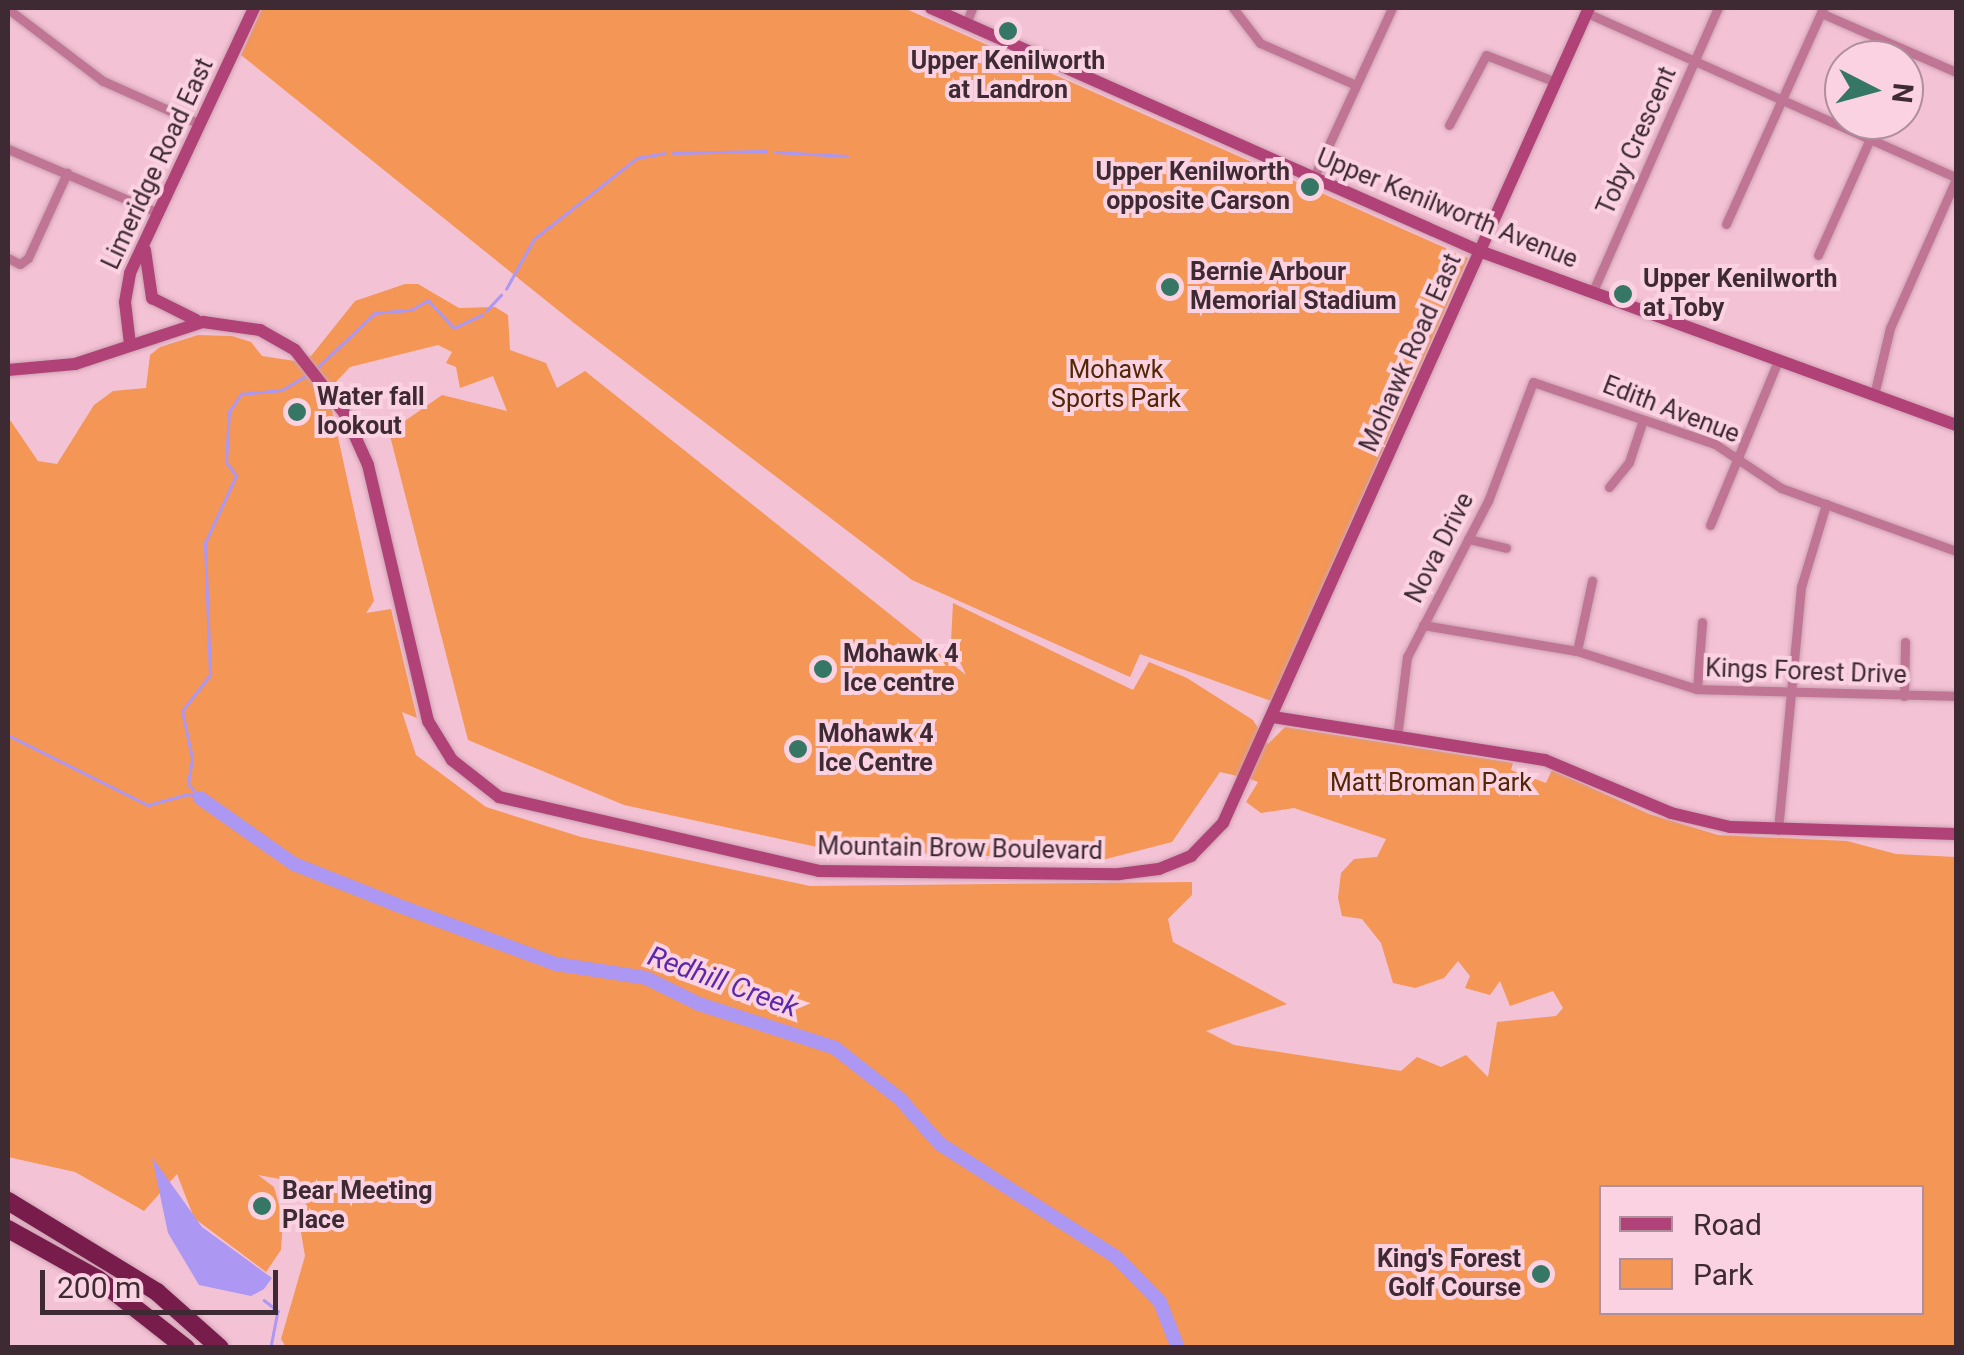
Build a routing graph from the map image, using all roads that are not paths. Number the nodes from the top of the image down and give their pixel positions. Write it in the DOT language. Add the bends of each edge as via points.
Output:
graph roads {
  1 [pos="8,8"];
  2 [pos="254,8"];
  3 [pos="931,8"];
  4 [pos="972,8"];
  5 [pos="1234,8"];
  6 [pos="1392,8"];
  7 [pos="1718,8"];
  8 [pos="1588,10"];
  9 [pos="1822,10"];
  10 [pos="966,24"];
  11 [pos="1694,61"];
  12 [pos="1956,72"];
  13 [pos="1556,82"];
  14 [pos="1356,85"];
  15 [pos="1782,100"];
  16 [pos="1824,119"];
  17 [pos="200,124"];
  18 [pos="1449,125"];
  19 [pos="1870,140"];
  20 [pos="1872,140"];
  21 [pos="8,148"];
  22 [pos="67,174"];
  23 [pos="1956,178"];
  24 [pos="1314,179"];
  25 [pos="159,213"];
  26 [pos="1726,224"];
  27 [pos="146,239"];
  28 [pos="1482,252"];
  29 [pos="1818,255"];
  30 [pos="8,258"];
  31 [pos="1593,292"];
  32 [pos="203,322"];
  33 [pos="130,344"];
  34 [pos="1778,361"];
  35 [pos="8,370"];
  36 [pos="1533,382"];
  37 [pos="1874,395"];
  38 [pos="1643,420"];
  39 [pos="1956,425"];
  40 [pos="1741,459"];
  41 [pos="1609,487"];
  42 [pos="1826,504"];
  43 [pos="1710,525"];
  44 [pos="1468,539"];
  45 [pos="1506,548"];
  46 [pos="1956,551"];
  47 [pos="1592,581"];
  48 [pos="1702,622"];
  49 [pos="1423,625"];
  50 [pos="1906,642"];
  51 [pos="1578,651"];
  52 [pos="1697,689"];
  53 [pos="1795,695"];
  54 [pos="1904,696"];
  55 [pos="1956,696"];
  56 [pos="1274,716"];
  57 [pos="1398,737"];
  58 [pos="1778,830"];
  59 [pos="1956,834"];
  60 [pos="8,1202"];
  61 [pos="8,1229"];
  62 [pos="186,1348"];
  63 [pos="220,1348"];
  1 -- 17 [label="street" via="103,81"];
  2 -- 17 [label="main road, Limeridge Road East"];
  3 -- 10 [label="main road, Upper Kenilworth Avenue"];
  4 -- 10 [label="street"];
  5 -- 14 [label="street" via="1256,40"];
  6 -- 14 [label="street"];
  7 -- 11 [label="street, Toby Crescent"];
  8 -- 11 [label="street"];
  8 -- 13 [label="main road, Mohawk Road East"];
  9 -- 12 [label="street"];
  9 -- 15 [label="street"];
  10 -- 24 [label="main road, Upper Kenilworth Avenue"];
  11 -- 15 [label="street"];
  11 -- 31 [label="street, Toby Crescent"];
  13 -- 18 [label="street" via="1486,55"];
  13 -- 28 [label="main road, Mohawk Road East"];
  14 -- 24 [label="street"];
  15 -- 16 [label="street"];
  15 -- 26 [label="street"];
  17 -- 25 [label="main road, Limeridge Road East"];
  19 -- 29 [label="street"];
  20 -- 23 [label="street"];
  21 -- 22 [label="street"];
  22 -- 25 [label="street"];
  22 -- 30 [label="street" via="28,258 20,264"];
  23 -- 37 [label="street" via="1890,328"];
  24 -- 28 [label="main road, Upper Kenilworth Avenue"];
  25 -- 27 [label="main road, Limeridge Road East"];
  27 -- 32 [label="main road" via="144,271 152,298 169,312"];
  27 -- 33 [label="main road, Limeridge Road East" via="125,289"];
  28 -- 31 [label="main road, Upper Kenilworth Avenue"];
  28 -- 56 [label="main road, Mohawk Road East"];
  31 -- 34 [label="main road, Upper Kenilworth Avenue"];
  32 -- 33 [label="main road, Mountain Brow Boulevard"];
  32 -- 56 [label="main road, Mountain Brow Boulevard" via="246,326 287,344 333,395 360,442 378,494 428,721 452,760 499,796 792,868 1118,874 1190,856 1214,836"];
  33 -- 35 [label="main road, Mountain Brow Boulevard" via="53,370"];
  34 -- 37 [label="main road, Upper Kenilworth Avenue"];
  34 -- 40 [label="street"];
  36 -- 38 [label="street, Edith Avenue"];
  36 -- 44 [label="street, Nova Drive"];
  37 -- 39 [label="main road, Upper Kenilworth Avenue"];
  38 -- 40 [label="street, Edith Avenue"];
  38 -- 41 [label="street" via="1628,462"];
  40 -- 42 [label="street, Edith Avenue" via="1780,488"];
  40 -- 43 [label="street"];
  42 -- 46 [label="street, Edith Avenue"];
  42 -- 53 [label="street" via="1801,587"];
  44 -- 45 [label="street"];
  44 -- 49 [label="street, Nova Drive"];
  47 -- 51 [label="street"];
  48 -- 52 [label="street"];
  49 -- 51 [label="street, Kings Forest Drive"];
  49 -- 57 [label="street, Nova Drive" via="1407,657"];
  50 -- 54 [label="street"];
  51 -- 52 [label="street, Kings Forest Drive"];
  52 -- 53 [label="street, Kings Forest Drive"];
  53 -- 54 [label="street, Kings Forest Drive"];
  53 -- 58 [label="street"];
  54 -- 55 [label="street, Kings Forest Drive"];
  56 -- 57 [label="main road"];
  57 -- 58 [label="main road" via="1562,764 1684,817"];
  58 -- 59 [label="main road"];
  60 -- 63 [label="highway" via="157,1292"];
  61 -- 62 [label="highway" via="98,1280"];
}
